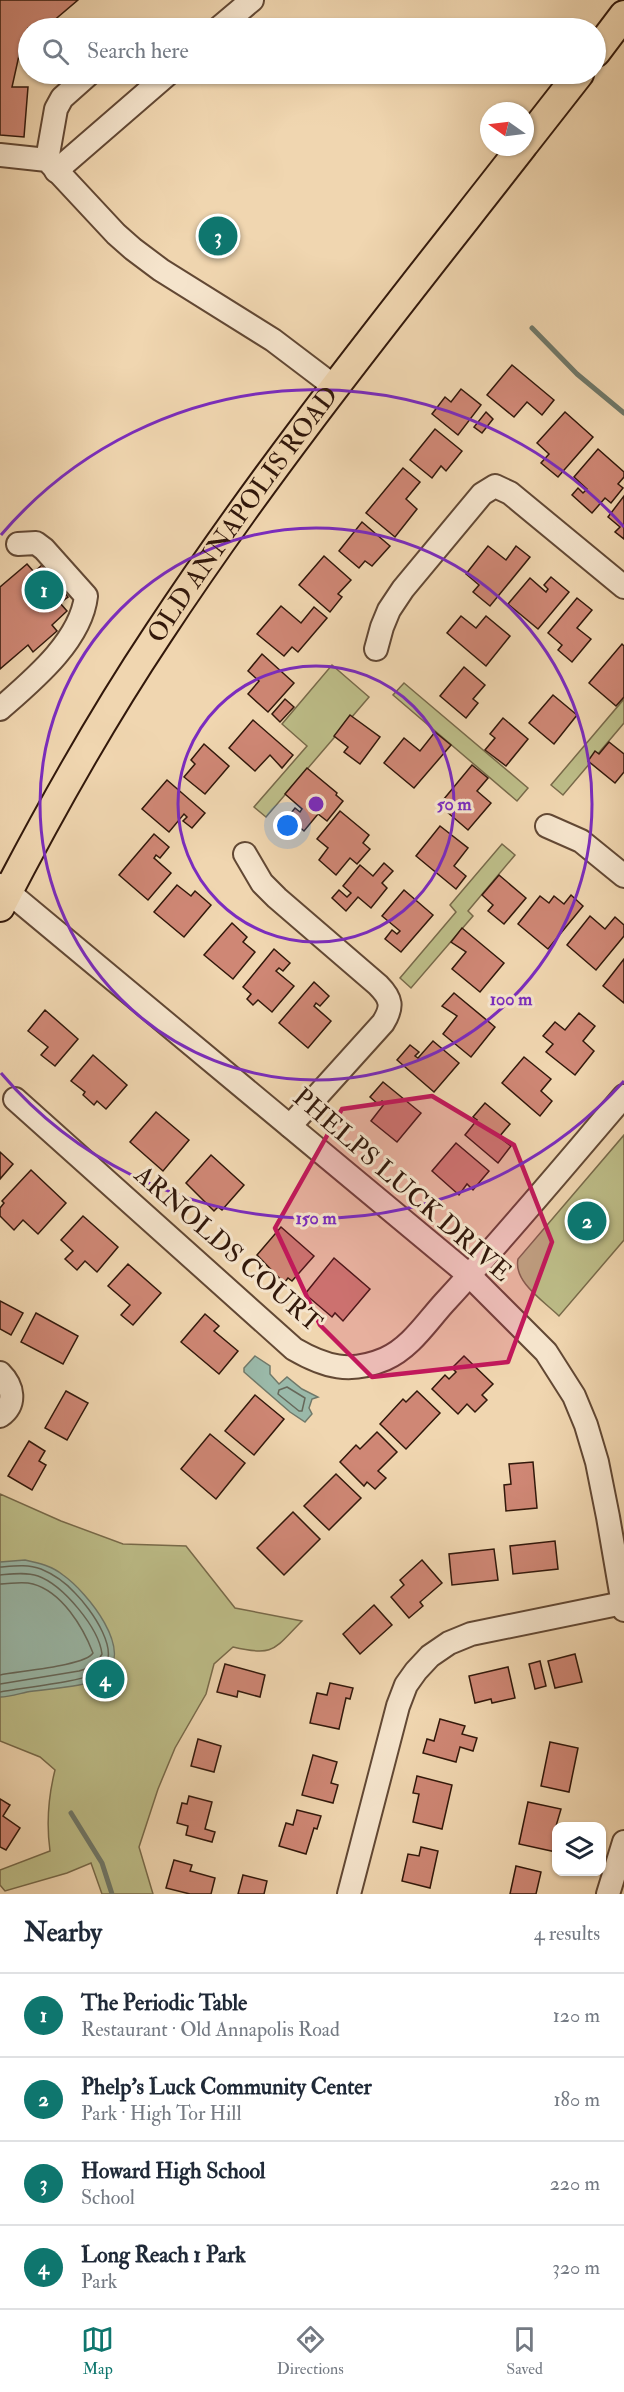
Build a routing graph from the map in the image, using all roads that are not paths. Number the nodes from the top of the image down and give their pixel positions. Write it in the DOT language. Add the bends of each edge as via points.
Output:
graph roads {
  1 [pos="252,0"];
  2 [pos="624,15"];
  3 [pos="231,18"];
  4 [pos="606,39"];
  5 [pos="78,84"];
  6 [pos="155,84"];
  7 [pos="571,84"];
  8 [pos="534,132"];
  9 [pos="0,155"];
  10 [pos="515,156"];
  11 [pos="51,165"];
  12 [pos="335,387"];
  13 [pos="18,544"];
  14 [pos="624,587"];
  15 [pos="376,649"];
  16 [pos="0,709"];
  17 [pos="547,826"];
  18 [pos="245,854"];
  19 [pos="624,876"];
  20 [pos="3,894"];
  21 [pos="624,1096"];
  22 [pos="15,1099"];
  23 [pos="290,1126"];
  24 [pos="470,1276"];
  25 [pos="0,1373"];
  26 [pos="0,1416"];
  27 [pos="623,1606"];
  28 [pos="624,1842"];
  29 [pos="349,1894"];
  30 [pos="608,1894"];
  1 -- 3 [label="street"];
  2 -- 4 [label="main road"];
  5 -- 11 [label="street" via="56,109"];
  6 -- 11 [label="street"];
  7 -- 8 [label="main road"];
  9 -- 11 [label="street"];
  10 -- 12 [label="main road, OLD ANNAPOLIS ROAD"];
  11 -- 12 [label="street" via="133,249 273,340"];
  12 -- 20 [label="main road, OLD ANNAPOLIS ROAD" via="156,635"];
  13 -- 16 [label="street" via="36,543 44,549 86,597 85,608 43,672"];
  14 -- 15 [label="street" via="510,493 495,486 482,494 402,589 389,610"];
  17 -- 19 [label="street" via="581,841"];
  18 -- 23 [label="street" via="262,883 378,985 391,1004 383,1023"];
  20 -- 23 [label="street, PHELPS LUCK DRIVE"];
  21 -- 24 [label="street, ARNOLDS COURT"];
  22 -- 24 [label="street, ARNOLDS COURT" via="294,1349 323,1364 340,1368 364,1366 405,1348"];
  23 -- 24 [label="street, PHELPS LUCK DRIVE"];
  24 -- 27 [label="street, PHELPS LUCK DRIVE" via="546,1352 574,1396 597,1462"];
  25 -- 26 [label="street" via="12,1390 11,1403"];
  27 -- 29 [label="street" via="471,1634 440,1650 416,1671 398,1706"];
  28 -- 30 [label="street"];
}
